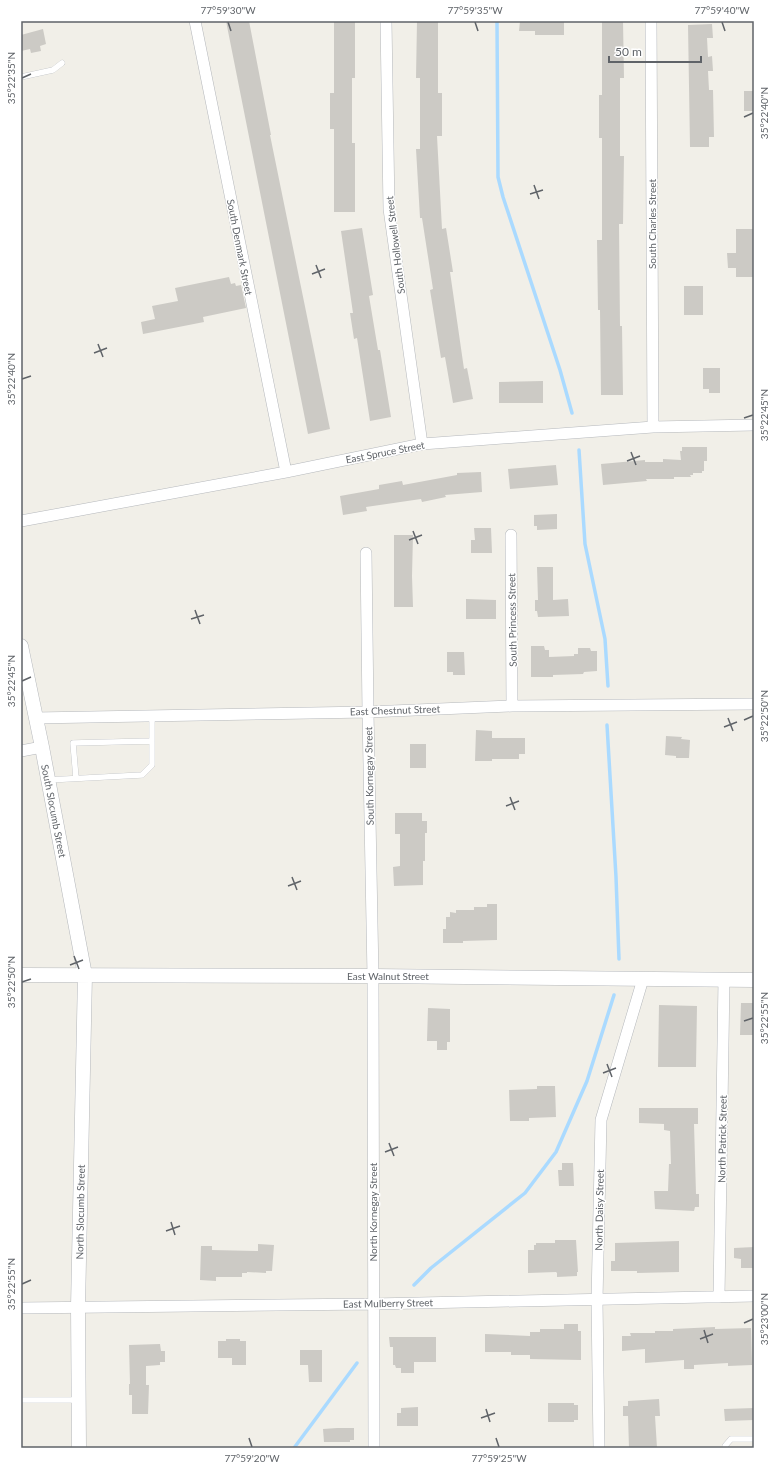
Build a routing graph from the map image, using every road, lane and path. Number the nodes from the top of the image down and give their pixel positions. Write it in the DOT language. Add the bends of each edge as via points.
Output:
graph roads {
  1 [pos="195,21"];
  2 [pos="386,21"];
  3 [pos="651,21"];
  4 [pos="62,63"];
  5 [pos="21,77"];
  6 [pos="754,425"];
  7 [pos="653,427"];
  8 [pos="422,444"];
  9 [pos="286,472"];
  10 [pos="21,521"];
  11 [pos="511,535"];
  12 [pos="366,553"];
  13 [pos="21,646"];
  14 [pos="754,704"];
  15 [pos="512,706"];
  16 [pos="368,712"];
  17 [pos="152,716"];
  18 [pos="35,718"];
  19 [pos="152,741"];
  20 [pos="42,747"];
  21 [pos="21,751"];
  22 [pos="76,778"];
  23 [pos="48,780"];
  24 [pos="21,975"];
  25 [pos="85,976"];
  26 [pos="373,976"];
  27 [pos="643,979"];
  28 [pos="724,980"];
  29 [pos="754,980"];
  30 [pos="754,1296"];
  31 [pos="719,1297"];
  32 [pos="597,1300"];
  33 [pos="373,1304"];
  34 [pos="78,1307"];
  35 [pos="21,1308"];
  36 [pos="21,1400"];
  37 [pos="78,1400"];
  38 [pos="754,1439"];
  39 [pos="79,1448"];
  40 [pos="374,1448"];
  41 [pos="599,1448"];
  42 [pos="725,1448"];
  1 -- 9 [label="street, South Denmark Street"];
  2 -- 8 [label="street, South Hollowell Street" via="389,209"];
  3 -- 7 [label="street, South Charles Street"];
  4 -- 5 [label="lane" via="53,70"];
  6 -- 7 [label="street, East Spruce Street"];
  7 -- 8 [label="street, East Spruce Street"];
  8 -- 9 [label="street, East Spruce Street"];
  9 -- 10 [label="street, East Spruce Street"];
  11 -- 15 [label="street, South Princess Street"];
  12 -- 16 [label="street, South Kornegay Street"];
  13 -- 18 [label="street, South Slocumb Street"];
  14 -- 15 [label="street, East Chestnut Street"];
  15 -- 16 [label="street, East Chestnut Street"];
  16 -- 17 [label="street, East Chestnut Street"];
  16 -- 26 [label="street, South Kornegay Street"];
  17 -- 18 [label="street, East Chestnut Street"];
  17 -- 19 [label="lane"];
  18 -- 20 [label="street, South Slocumb Street"];
  19 -- 22 [label="lane" via="152,765 142,775"];
  19 -- 22 [label="lane" via="73,743"];
  20 -- 21 [label="street"];
  20 -- 23 [label="street, South Slocumb Street"];
  22 -- 23 [label="lane"];
  23 -- 25 [label="street, South Slocumb Street"];
  24 -- 25 [label="street, East Walnut Street"];
  25 -- 26 [label="street, East Walnut Street"];
  25 -- 34 [label="street, North Slocumb Street"];
  26 -- 27 [label="street, East Walnut Street"];
  26 -- 33 [label="street, North Kornegay Street"];
  27 -- 28 [label="street, East Walnut Street"];
  27 -- 32 [label="street, North Daisy Street" via="601,1120"];
  28 -- 29 [label="street, East Walnut Street"];
  28 -- 31 [label="street, North Patrick Street"];
  30 -- 31 [label="street, East Mulberry Street"];
  31 -- 32 [label="street, East Mulberry Street"];
  32 -- 33 [label="street, East Mulberry Street"];
  32 -- 41 [label="street, North Daisy Street"];
  33 -- 34 [label="street, East Mulberry Street"];
  33 -- 40 [label="street, North Kornegay Street"];
  34 -- 35 [label="street, East Mulberry Street"];
  34 -- 37 [label="street, North Slocumb Street"];
  36 -- 37 [label="lane"];
  37 -- 39 [label="street, North Slocumb Street"];
  38 -- 42 [label="lane" via="731,1439"];
}
